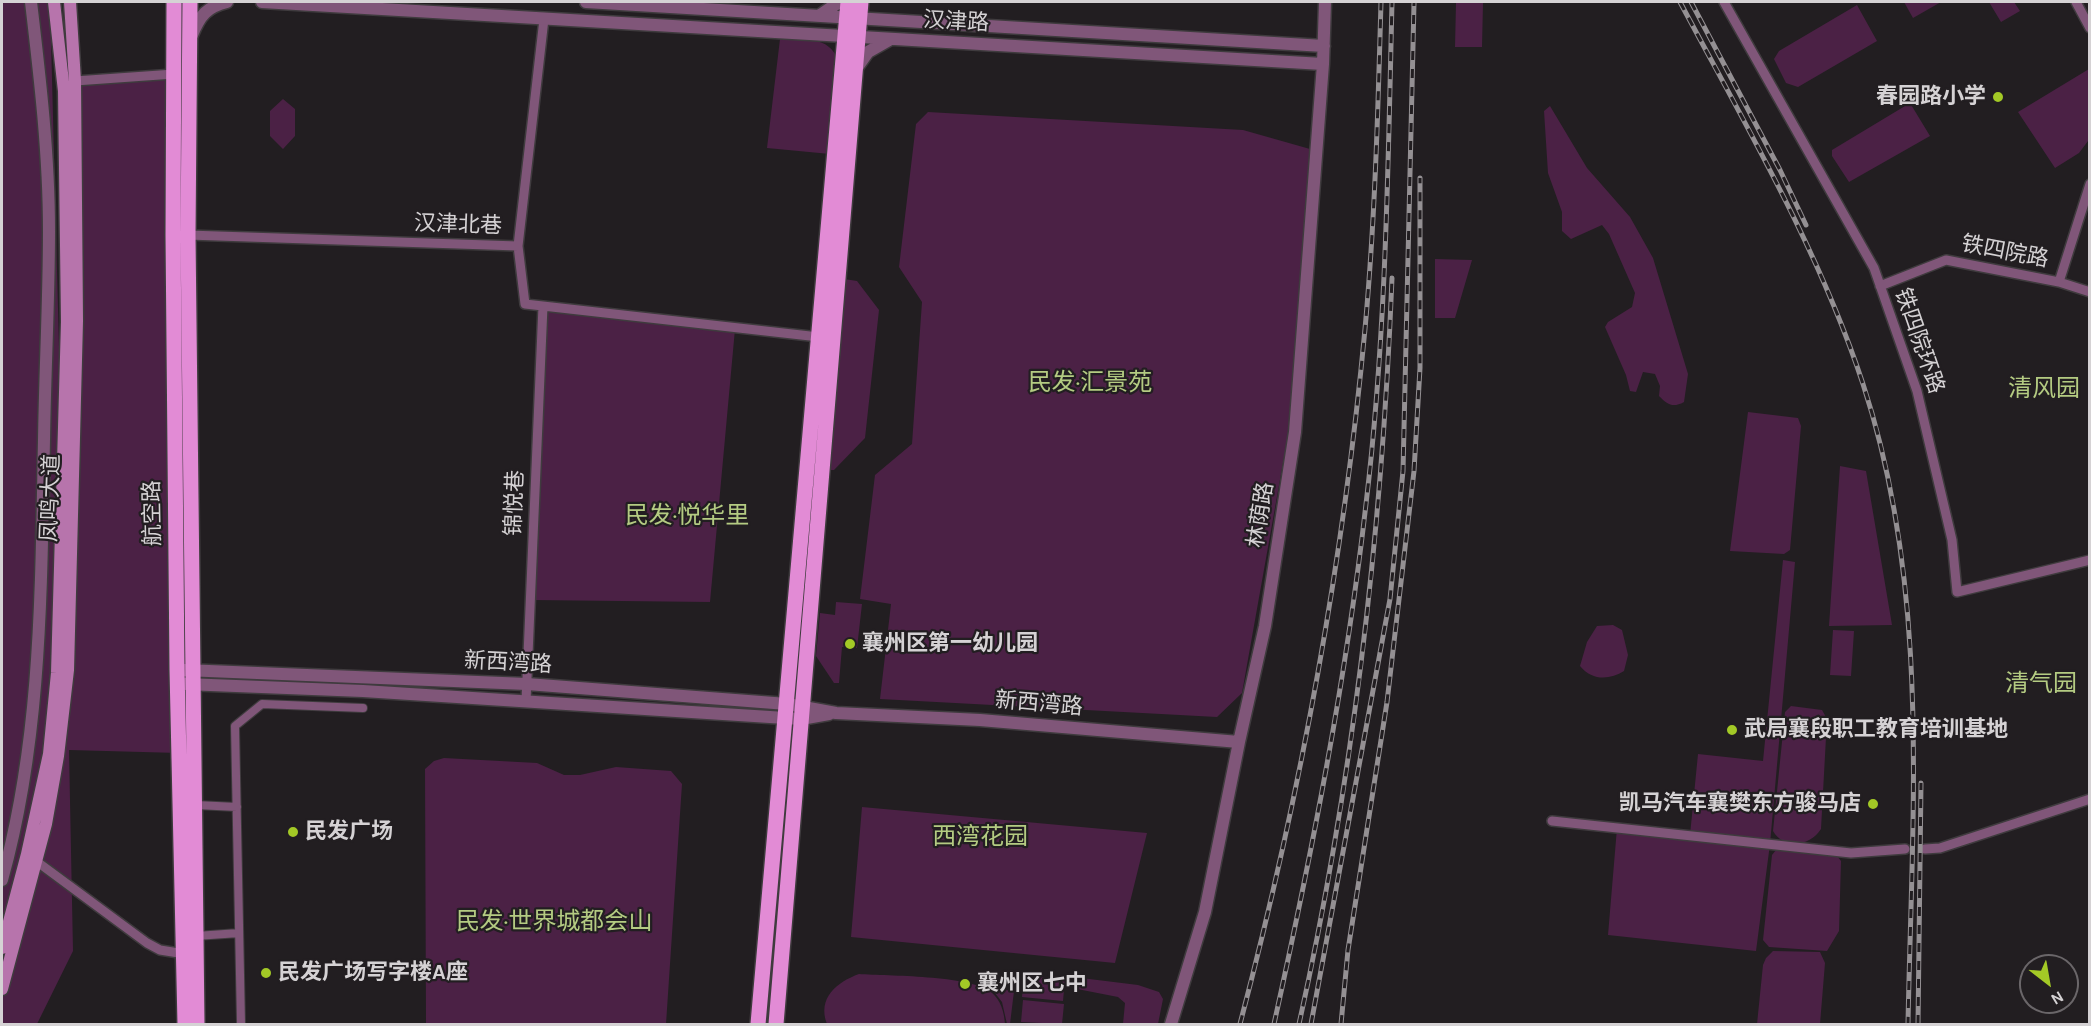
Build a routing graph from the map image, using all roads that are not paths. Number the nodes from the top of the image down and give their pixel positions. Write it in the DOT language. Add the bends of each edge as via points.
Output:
graph roads {
  1 [pos="30,2"];
  2 [pos="54,2"];
  3 [pos="70,2"];
  4 [pos="174,2"];
  5 [pos="190,2"];
  6 [pos="227,2"];
  7 [pos="262,2"];
  8 [pos="586,2"];
  9 [pos="839,2"];
  10 [pos="848,2"];
  11 [pos="861,2"];
  12 [pos="867,2"];
  13 [pos="1325,2"];
  14 [pos="1724,2"];
  15 [pos="2076,2"];
  16 [pos="819,16"];
  17 [pos="853,18"];
  18 [pos="544,19"];
  19 [pos="888,20"];
  20 [pos="2090,28"];
  21 [pos="821,35"];
  22 [pos="851,37"];
  23 [pos="890,39"];
  24 [pos="190,41"];
  25 [pos="1324,46"];
  26 [pos="1323,64"];
  27 [pos="849,65"];
  28 [pos="174,74"];
  29 [pos="75,81"];
  30 [pos="2090,184"];
  31 [pos="188,235"];
  32 [pos="518,246"];
  33 [pos="2059,282"];
  34 [pos="1880,285"];
  35 [pos="2090,292"];
  36 [pos="543,306"];
  37 [pos="819,337"];
  38 [pos="2090,560"];
  39 [pos="177,677"];
  40 [pos="195,677"];
  41 [pos="527,684"];
  42 [pos="526,701"];
  43 [pos="363,708"];
  44 [pos="786,711"];
  45 [pos="802,712"];
  46 [pos="1239,742"];
  47 [pos="2090,799"];
  48 [pos="196,805"];
  49 [pos="237,807"];
  50 [pos="1552,821"];
  51 [pos="12,836"];
  52 [pos="1905,849"];
  53 [pos="1925,849"];
  54 [pos="31,853"];
  55 [pos="2,880"];
  56 [pos="239,933"];
  57 [pos="196,936"];
  58 [pos="2,948"];
  59 [pos="185,954"];
  60 [pos="2,989"];
  61 [pos="185,1024"];
  62 [pos="197,1024"];
  63 [pos="241,1024"];
  64 [pos="758,1024"];
  65 [pos="776,1024"];
  66 [pos="1171,1024"];
  1 -- 51 [label="street" via="45,137 49,231 42,561 35,698"];
  2 -- 54 [label="main road, 凤鸣大道" via="64,91 68,322 57,673 49,754"];
  3 -- 29 [label="main road, 凤鸣大道"];
  4 -- 28 [label="main road, 航空路"];
  5 -- 24 [label="main road, 航空路"];
  6 -- 24 [label="street" via="210,6 198,18"];
  7 -- 18 [label="street, 汉津路"];
  8 -- 16 [label="street, 汉津路"];
  9 -- 16 [label="street"];
  10 -- 17 [label="main road"];
  11 -- 17 [label="main road"];
  12 -- 19 [label="street" via="871,10"];
  13 -- 25 [label="street, 林荫路"];
  14 -- 34 [label="street, 铁四院环路"];
  15 -- 20 [label="street"];
  16 -- 17 [label="street, 汉津路"];
  17 -- 19 [label="street, 汉津路"];
  17 -- 22 [label="main road"];
  18 -- 21 [label="street, 汉津路"];
  18 -- 32 [label="street"];
  19 -- 25 [label="street, 汉津路"];
  21 -- 22 [label="street, 汉津路"];
  21 -- 27 [label="street"];
  22 -- 23 [label="street, 汉津路"];
  22 -- 27 [label="main road"];
  23 -- 26 [label="street, 汉津路"];
  23 -- 27 [label="street"];
  24 -- 31 [label="main road, 航空路"];
  25 -- 26 [label="street, 林荫路"];
  26 -- 46 [label="street, 林荫路" via="1295,432 1265,626"];
  27 -- 37 [label="main road"];
  27 -- 45 [label="main road"];
  28 -- 29 [label="street"];
  28 -- 39 [label="main road, 航空路"];
  29 -- 54 [label="main road, 凤鸣大道" via="77,321 68,670 58,756"];
  30 -- 33 [label="street"];
  31 -- 32 [label="street, 汉津北巷"];
  31 -- 40 [label="main road, 航空路"];
  32 -- 36 [label="street, 汉津北巷" via="525,304"];
  33 -- 34 [label="street, 铁四院路" via="1946,260"];
  33 -- 35 [label="street, 铁四院路"];
  34 -- 38 [label="street, 铁四院环路" via="1917,391 1952,540 1957,592"];
  36 -- 37 [label="street, 汉津北巷"];
  36 -- 41 [label="street, 锦悦巷"];
  37 -- 44 [label="main road"];
  39 -- 40 [label="street, 新西湾路"];
  39 -- 59 [label="main road, 航空路"];
  40 -- 41 [label="street, 新西湾路"];
  40 -- 42 [label="street, 新西湾路"];
  40 -- 48 [label="main road, 航空路"];
  41 -- 42 [label="street, 锦悦巷"];
  41 -- 44 [label="street, 新西湾路"];
  42 -- 44 [label="street, 新西湾路"];
  43 -- 49 [label="street" via="261,704 235,726"];
  44 -- 45 [label="street, 新西湾路"];
  44 -- 64 [label="main road"];
  45 -- 46 [label="street, 新西湾路" via="980,720"];
  45 -- 65 [label="main road"];
  46 -- 66 [label="street, 林荫路" via="1205,912"];
  47 -- 53 [label="street" via="1940,848"];
  48 -- 49 [label="street"];
  48 -- 57 [label="main road, 航空路"];
  49 -- 56 [label="street"];
  50 -- 52 [label="street" via="1851,853"];
  51 -- 54 [label="street"];
  51 -- 55 [label="street"];
  54 -- 58 [label="main road, 凤鸣大道"];
  54 -- 59 [label="street" via="147,943 160,950"];
  54 -- 60 [label="main road, 凤鸣大道"];
  56 -- 57 [label="street"];
  56 -- 63 [label="street"];
  57 -- 62 [label="main road, 航空路"];
  59 -- 61 [label="main road, 航空路"];
}
